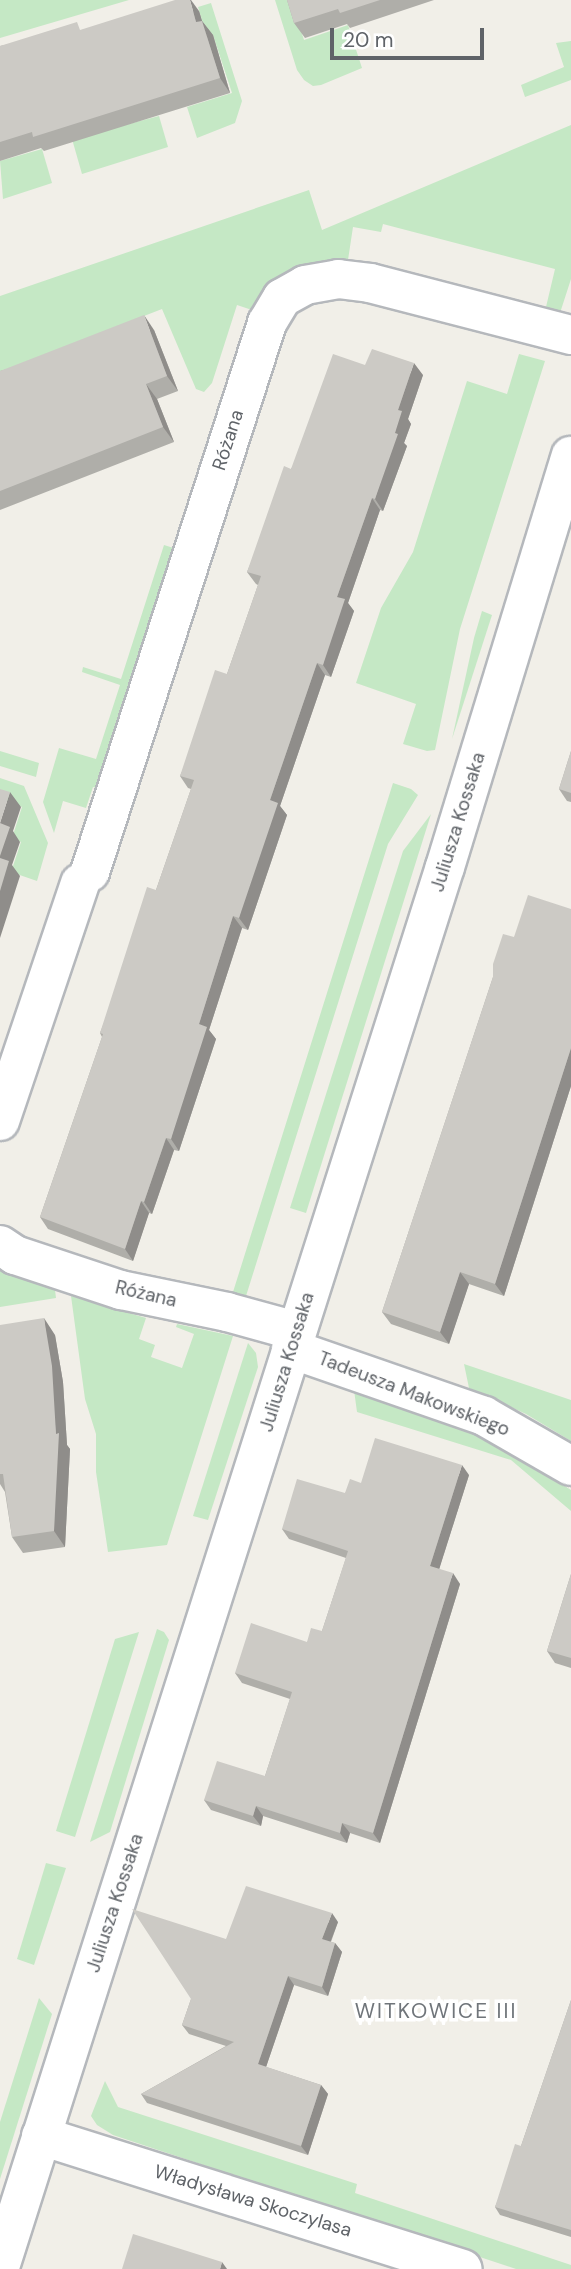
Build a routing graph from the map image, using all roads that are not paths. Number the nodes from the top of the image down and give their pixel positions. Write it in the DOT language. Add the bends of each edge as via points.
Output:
graph roads {
  1 [pos="571,335"];
  2 [pos="571,457"];
  3 [pos="0,1121"];
  4 [pos="0,1245"];
  5 [pos="294,1340"];
  6 [pos="571,1466"];
  7 [pos="41,2136"];
  8 [pos="0,2267"];
  9 [pos="463,2269"];
  1 -- 3 [label="street, Różana" via="349,280 305,285 282,298 267,323"];
  2 -- 5 [label="street, Juliusza Kossaka"];
  4 -- 5 [label="street, Różana" via="15,1255 121,1290 227,1312"];
  5 -- 6 [label="street, Tadeusza Makowskiego" via="484,1416"];
  5 -- 7 [label="street, Juliusza Kossaka"];
  7 -- 8 [label="street, Juliusza Kossaka"];
  7 -- 9 [label="street, Władysława Skoczylasa"];
}
